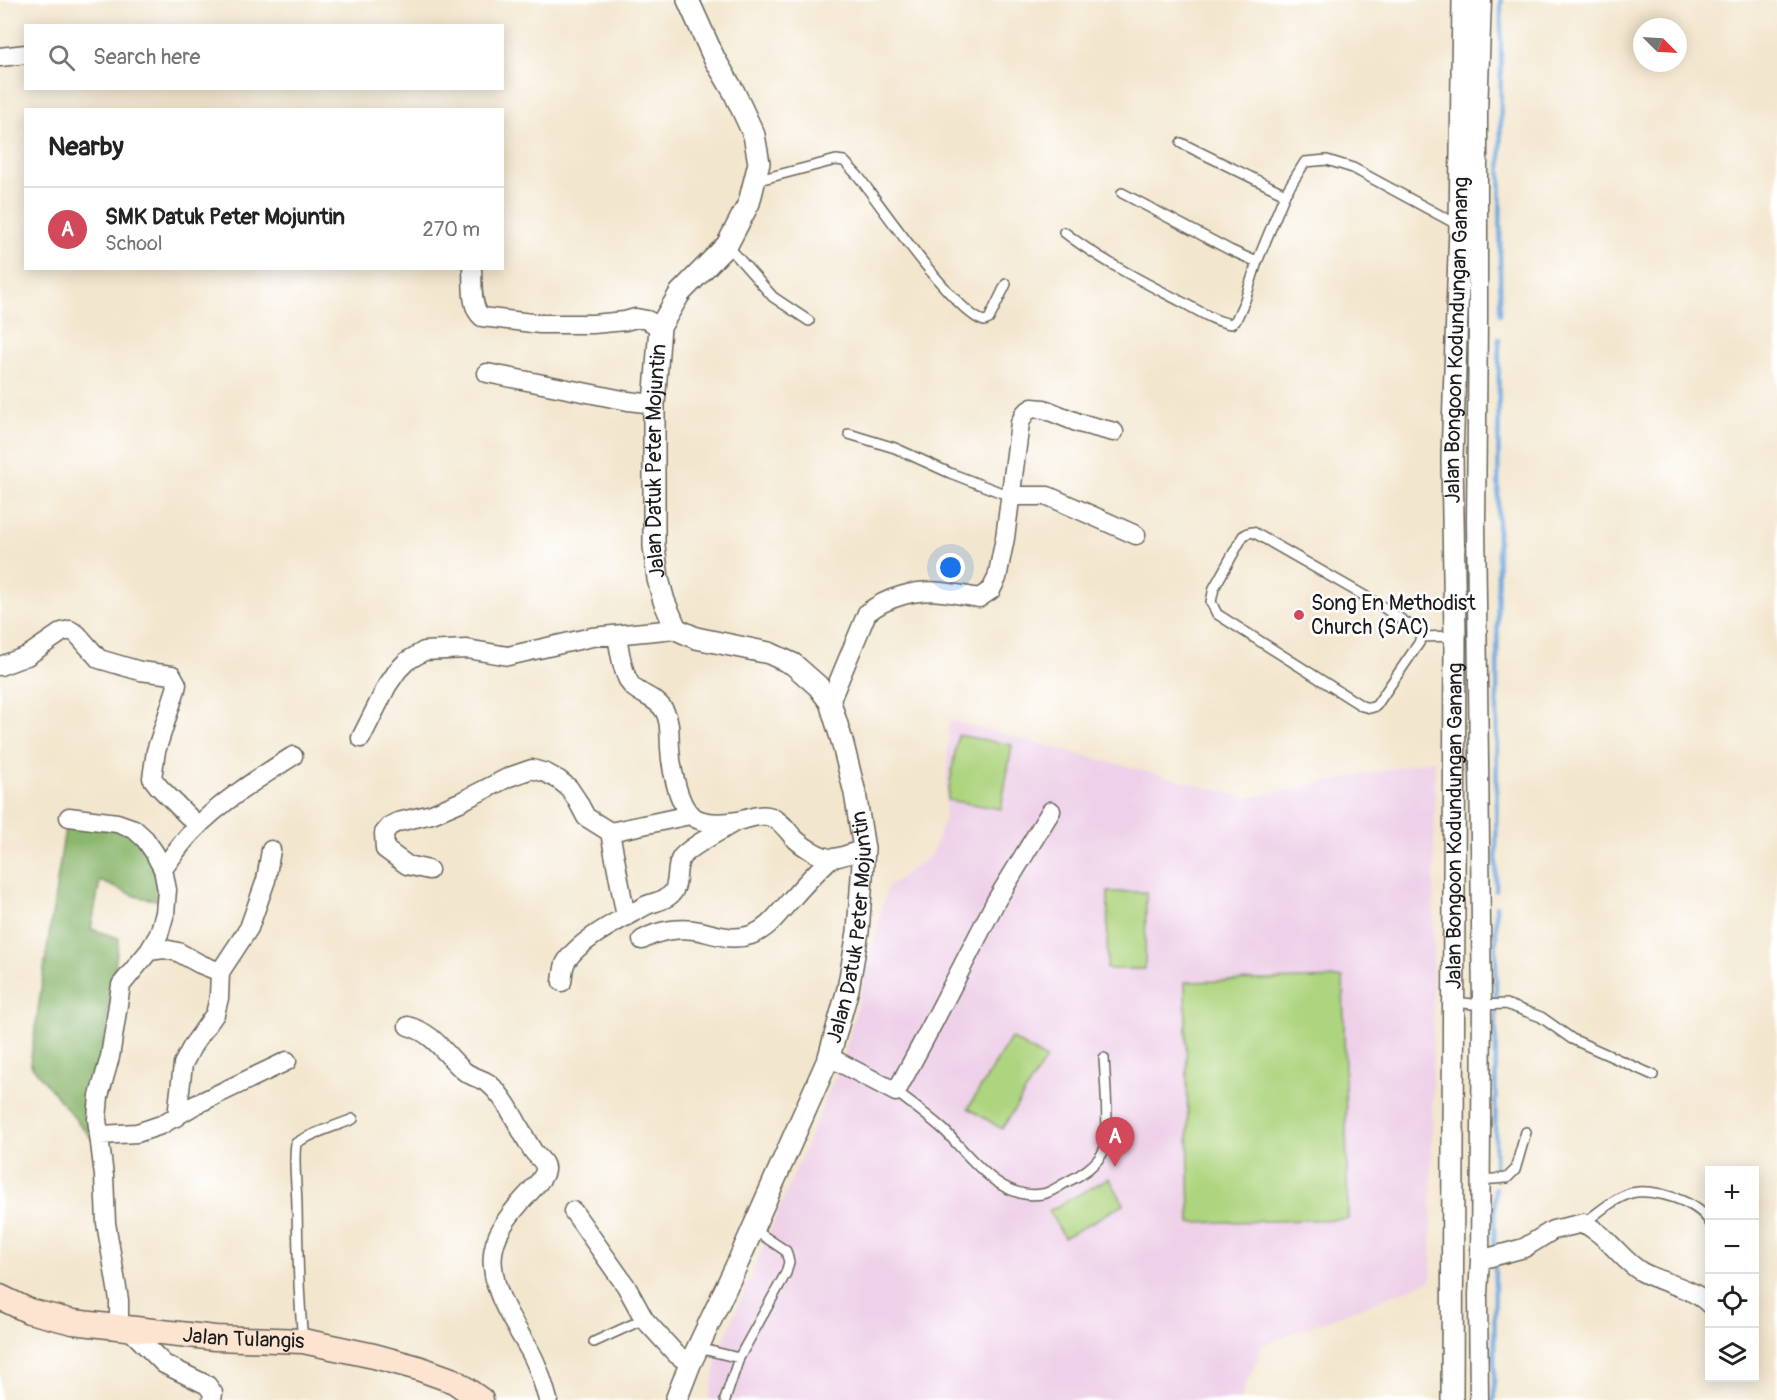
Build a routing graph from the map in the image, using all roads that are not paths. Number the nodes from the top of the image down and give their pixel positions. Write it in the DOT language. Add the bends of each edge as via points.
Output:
graph roads {
  1 [pos="688,0"];
  2 [pos="1463,0"];
  3 [pos="1482,0"];
  4 [pos="24,54"];
  5 [pos="0,57"];
  6 [pos="1181,143"];
  7 [pos="755,181"];
  8 [pos="1122,193"];
  9 [pos="1285,194"];
  10 [pos="1460,226"];
  11 [pos="1064,232"];
  12 [pos="727,245"];
  13 [pos="1257,262"];
  14 [pos="472,270"];
  15 [pos="1006,284"];
  16 [pos="648,321"];
  17 [pos="809,321"];
  18 [pos="487,374"];
  19 [pos="642,402"];
  20 [pos="1114,432"];
  21 [pos="849,434"];
  22 [pos="1464,456"];
  23 [pos="1010,496"];
  24 [pos="1136,535"];
  25 [pos="668,630"];
  26 [pos="617,635"];
  27 [pos="1455,636"];
  28 [pos="1420,637"];
  29 [pos="0,666"];
  30 [pos="830,702"];
  31 [pos="361,738"];
  32 [pos="293,756"];
  33 [pos="1051,811"];
  34 [pos="690,815"];
  35 [pos="69,817"];
  36 [pos="737,821"];
  37 [pos="198,826"];
  38 [pos="610,832"];
  39 [pos="864,849"];
  40 [pos="272,850"];
  41 [pos="831,858"];
  42 [pos="163,870"];
  43 [pos="429,870"];
  44 [pos="626,917"];
  45 [pos="642,940"];
  46 [pos="149,951"];
  47 [pos="220,972"];
  48 [pos="562,982"];
  49 [pos="1454,1002"];
  50 [pos="1482,1005"];
  51 [pos="408,1026"];
  52 [pos="829,1057"];
  53 [pos="1104,1058"];
  54 [pos="287,1061"];
  55 [pos="1653,1075"];
  56 [pos="896,1092"];
  57 [pos="177,1116"];
  58 [pos="353,1119"];
  59 [pos="1526,1132"];
  60 [pos="100,1136"];
  61 [pos="1480,1180"];
  62 [pos="573,1211"];
  63 [pos="1708,1220"];
  64 [pos="1584,1223"];
  65 [pos="752,1228"];
  66 [pos="1480,1260"];
  67 [pos="1478,1294"];
  68 [pos="0,1297"];
  69 [pos="1453,1297"];
  70 [pos="1705,1300"];
  71 [pos="644,1319"];
  72 [pos="124,1328"];
  73 [pos="303,1341"];
  74 [pos="594,1342"];
  75 [pos="694,1356"];
  76 [pos="739,1358"];
  77 [pos="212,1400"];
  78 [pos="481,1400"];
  79 [pos="548,1400"];
  80 [pos="676,1400"];
  81 [pos="725,1400"];
  82 [pos="1452,1400"];
  83 [pos="1479,1400"];
  1 -- 7 [label="street, Jalan Datuk Peter Mojuntin" via="754,135 759,163"];
  2 -- 10 [label="street, Jalan Bongoon Kodundungan Ganang"];
  3 -- 22 [label="street" via="1478,321"];
  4 -- 5 [label="street"];
  6 -- 9 [label="lane"];
  7 -- 12 [label="street, Jalan Datuk Peter Mojuntin" via="749,203"];
  7 -- 15 [label="lane" via="844,161 951,295 972,315 984,321 989,319"];
  8 -- 13 [label="lane"];
  9 -- 10 [label="lane" via="1305,162 1327,160 1353,168"];
  9 -- 13 [label="lane"];
  10 -- 22 [label="street, Jalan Bongoon Kodundungan Ganang"];
  11 -- 13 [label="lane" via="1104,260 1223,323 1236,320"];
  12 -- 16 [label="street, Jalan Datuk Peter Mojuntin"];
  12 -- 17 [label="lane" via="773,297"];
  14 -- 16 [label="street" via="475,308 482,317 540,324"];
  16 -- 19 [label="street, Jalan Datuk Peter Mojuntin"];
  18 -- 19 [label="street"];
  19 -- 25 [label="street, Jalan Datuk Peter Mojuntin" via="654,546"];
  20 -- 23 [label="street" via="1032,408 1020,423"];
  21 -- 23 [label="lane" via="895,448"];
  22 -- 27 [label="street, Jalan Bongoon Kodundungan Ganang"];
  22 -- 50 [label="street" via="1477,670"];
  23 -- 24 [label="street" via="1048,496"];
  23 -- 30 [label="street" via="997,578 991,590 979,598 926,592 899,596 875,607 867,613"];
  25 -- 26 [label="street"];
  25 -- 30 [label="street, Jalan Datuk Peter Mojuntin" via="769,653 804,674"];
  26 -- 31 [label="street" via="508,656 467,649 424,651 398,670"];
  26 -- 34 [label="street" via="631,686 665,711 673,774"];
  27 -- 28 [label="lane"];
  27 -- 49 [label="street, Jalan Bongoon Kodundungan Ganang"];
  28 -- 28 [label="lane" via="1416,649 1376,706 1370,708 1217,614 1212,596 1243,536 1253,532 1377,603 1408,623"];
  29 -- 37 [label="street" via="27,656 70,630 99,659 140,672 171,675 177,684 156,751 152,778"];
  30 -- 39 [label="street, Jalan Datuk Peter Mojuntin" via="855,793"];
  32 -- 37 [label="street"];
  33 -- 56 [label="street" via="996,901"];
  34 -- 36 [label="street" via="706,822"];
  34 -- 38 [label="street"];
  35 -- 42 [label="street" via="134,829 145,839"];
  36 -- 41 [label="street" via="763,815 772,817 804,847"];
  36 -- 44 [label="street" via="685,853 669,896"];
  37 -- 42 [label="street"];
  38 -- 43 [label="street" via="586,818 573,794 559,780 532,769 432,814 390,826 384,833 385,849 407,865"];
  38 -- 44 [label="street"];
  39 -- 41 [label="street"];
  39 -- 52 [label="street, Jalan Datuk Peter Mojuntin" via="858,933 848,989"];
  40 -- 47 [label="street" via="249,928"];
  41 -- 45 [label="street" via="771,923 749,936 725,938 678,930"];
  42 -- 46 [label="street" via="165,913"];
  44 -- 48 [label="street" via="601,931 566,962"];
  46 -- 47 [label="street" via="178,952"];
  46 -- 60 [label="street" via="121,985 110,1057 99,1096"];
  47 -- 57 [label="street" via="215,1014 183,1064"];
  49 -- 50 [label="lane"];
  49 -- 69 [label="street, Jalan Bongoon Kodundungan Ganang"];
  50 -- 55 [label="lane" via="1506,1004 1541,1017 1572,1039"];
  50 -- 61 [label="street"];
  51 -- 79 [label="street" via="426,1033 465,1072 488,1083 544,1165 538,1183 501,1229 493,1251 493,1267 504,1308 533,1358"];
  52 -- 56 [label="street"];
  52 -- 65 [label="street, Jalan Datuk Peter Mojuntin"];
  53 -- 56 [label="lane" via="1104,1149 1077,1177 1043,1194 1014,1192 1001,1185 927,1114"];
  54 -- 57 [label="street"];
  57 -- 60 [label="street" via="137,1133"];
  58 -- 73 [label="lane" via="296,1143"];
  59 -- 61 [label="lane" via="1515,1170 1507,1178"];
  60 -- 72 [label="street" via="106,1223"];
  61 -- 66 [label="street"];
  62 -- 71 [label="street" via="626,1286"];
  63 -- 64 [label="lane" via="1688,1203 1661,1194 1633,1192"];
  64 -- 66 [label="street" via="1553,1230 1524,1248"];
  64 -- 70 [label="street" via="1642,1272"];
  65 -- 75 [label="street, Jalan Datuk Peter Mojuntin"];
  65 -- 76 [label="lane" via="786,1251 789,1262"];
  66 -- 67 [label="street"];
  67 -- 69 [label="street"];
  67 -- 83 [label="street"];
  68 -- 72 [label="main road, Jalan Tulangis" via="51,1317"];
  69 -- 82 [label="street, Jalan Bongoon Kodundungan Ganang"];
  71 -- 74 [label="lane"];
  71 -- 75 [label="street" via="676,1354"];
  72 -- 73 [label="main road, Jalan Tulangis" via="215,1338"];
  72 -- 77 [label="street" via="164,1364 207,1385 213,1393"];
  73 -- 78 [label="main road, Jalan Tulangis" via="418,1368 454,1381"];
  75 -- 76 [label="lane"];
  75 -- 80 [label="street, Jalan Datuk Peter Mojuntin"];
  76 -- 81 [label="lane"];
}
